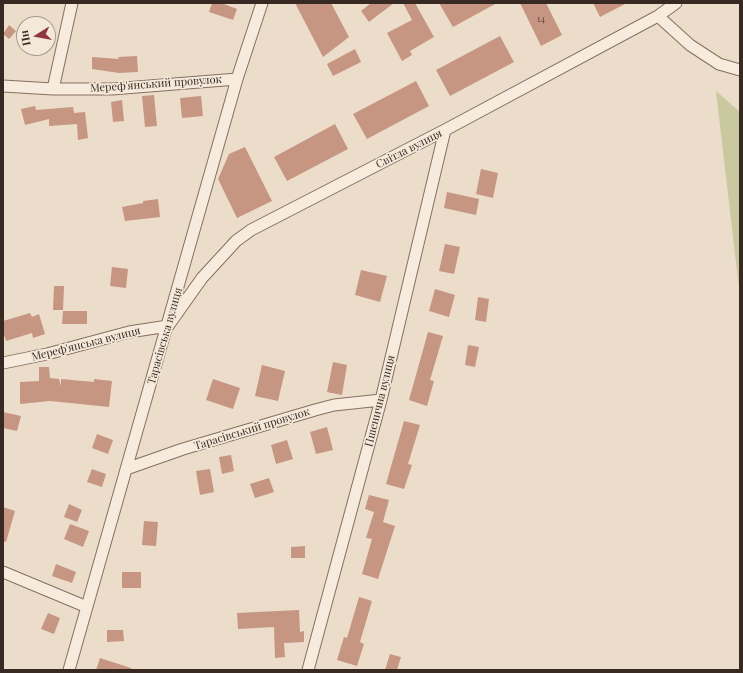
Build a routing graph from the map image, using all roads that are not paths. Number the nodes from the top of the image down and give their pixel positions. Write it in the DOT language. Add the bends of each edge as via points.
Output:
graph roads {
  1 [pos="72,3"];
  2 [pos="262,3"];
  3 [pos="676,3"];
  4 [pos="658,16"];
  5 [pos="739,72"];
  6 [pos="237,78"];
  7 [pos="3,86"];
  8 [pos="53,89"];
  9 [pos="445,130"];
  10 [pos="168,326"];
  11 [pos="3,363"];
  12 [pos="381,400"];
  13 [pos="126,469"];
  14 [pos="3,572"];
  15 [pos="87,607"];
  16 [pos="69,670"];
  17 [pos="308,670"];
  1 -- 8 [label="street"];
  2 -- 6 [label="street, Тарасівська вулиця"];
  3 -- 4 [label="street, Світла вулиця"];
  4 -- 5 [label="street" via="690,45 719,64"];
  4 -- 9 [label="street, Світла вулиця"];
  6 -- 8 [label="street, Мереф'янський провулок" via="112,89"];
  6 -- 10 [label="street, Тарасівська вулиця"];
  7 -- 8 [label="street, Мереф'янський провулок"];
  9 -- 10 [label="street, Світла вулиця" via="251,230 236,241 202,278"];
  9 -- 12 [label="street, Пшенична вулиця"];
  10 -- 11 [label="street, Мереф'янська вулиця" via="129,332"];
  10 -- 13 [label="street, Тарасівська вулиця"];
  12 -- 13 [label="street, Тарасівський провулок" via="334,405 315,410 183,449"];
  12 -- 17 [label="street, Пшенична вулиця"];
  13 -- 15 [label="street, Тарасівська вулиця"];
  14 -- 15 [label="street"];
  15 -- 16 [label="street, Тарасівська вулиця"];
}
